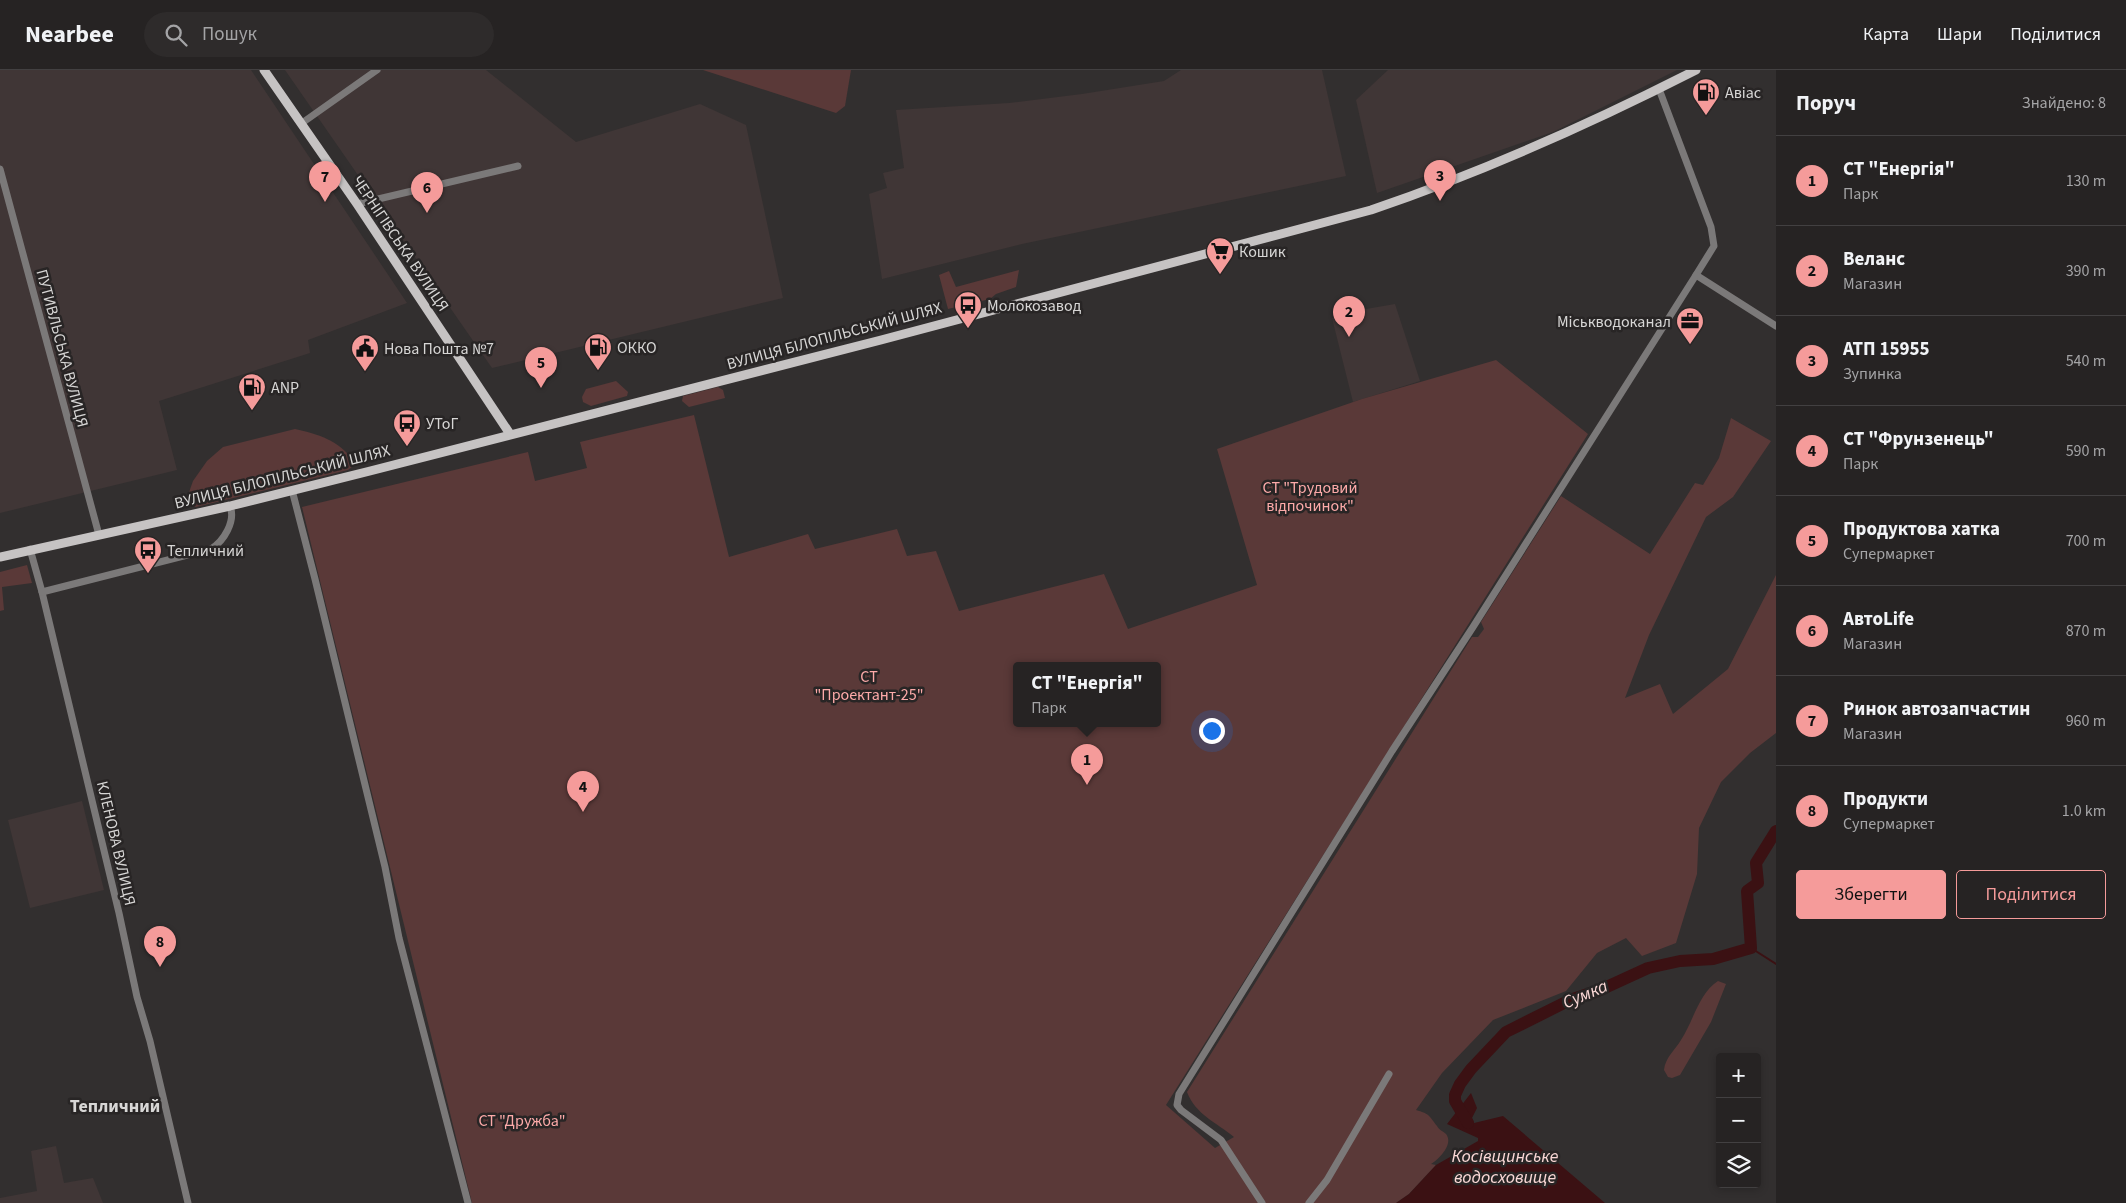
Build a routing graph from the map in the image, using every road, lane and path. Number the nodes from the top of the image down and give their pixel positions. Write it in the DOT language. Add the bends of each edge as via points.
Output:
graph roads {
  1 [pos="264,70"];
  2 [pos="377,70"];
  3 [pos="1696,70"];
  4 [pos="1659,89"];
  5 [pos="302,123"];
  6 [pos="518,166"];
  7 [pos="0,169"];
  8 [pos="357,204"];
  9 [pos="1696,274"];
  10 [pos="1776,326"];
  11 [pos="510,434"];
  12 [pos="292,490"];
  13 [pos="230,506"];
  14 [pos="99,535"];
  15 [pos="30,549"];
  16 [pos="0,557"];
  17 [pos="42,592"];
  18 [pos="1389,1074"];
  19 [pos="188,1203"];
  20 [pos="468,1203"];
  21 [pos="1262,1203"];
  22 [pos="1309,1203"];
  1 -- 5 [label="main road, ЧЕРНІГІВСЬКА ВУЛИЦЯ"];
  2 -- 5 [label="street"];
  3 -- 4 [label="main road, ВУЛИЦЯ БІЛОПІЛЬСЬКИЙ ШЛЯХ"];
  4 -- 9 [label="street" via="1711,226 1714,246"];
  4 -- 11 [label="main road, ВУЛИЦЯ БІЛОПІЛЬСЬКИЙ ШЛЯХ" via="1563,136 1436,188 1371,210"];
  5 -- 8 [label="main road, ЧЕРНІГІВСЬКА ВУЛИЦЯ"];
  6 -- 8 [label="street"];
  7 -- 14 [label="street, ПУТИВЛЬСЬКА ВУЛИЦЯ"];
  8 -- 11 [label="main road, ЧЕРНІГІВСЬКА ВУЛИЦЯ"];
  9 -- 10 [label="street"];
  9 -- 21 [label="street" via="1474,627 1397,743 1179,1094 1177,1105 1221,1140"];
  11 -- 12 [label="main road, ВУЛИЦЯ БІЛОПІЛЬСЬКИЙ ШЛЯХ"];
  12 -- 13 [label="main road, ВУЛИЦЯ БІЛОПІЛЬСЬКИЙ ШЛЯХ"];
  12 -- 20 [label="street" via="381,848 400,938"];
  13 -- 14 [label="main road, ВУЛИЦЯ БІЛОПІЛЬСЬКИЙ ШЛЯХ"];
  13 -- 17 [label="street" via="231,522 219,544 211,549"];
  14 -- 15 [label="main road, ВУЛИЦЯ БІЛОПІЛЬСЬКИЙ ШЛЯХ"];
  15 -- 16 [label="main road, ВУЛИЦЯ БІЛОПІЛЬСЬКИЙ ШЛЯХ"];
  15 -- 17 [label="street, КЛЕНОВА ВУЛИЦЯ"];
  17 -- 19 [label="street, КЛЕНОВА ВУЛИЦЯ"];
  18 -- 22 [label="street" via="1327,1180"];
}
